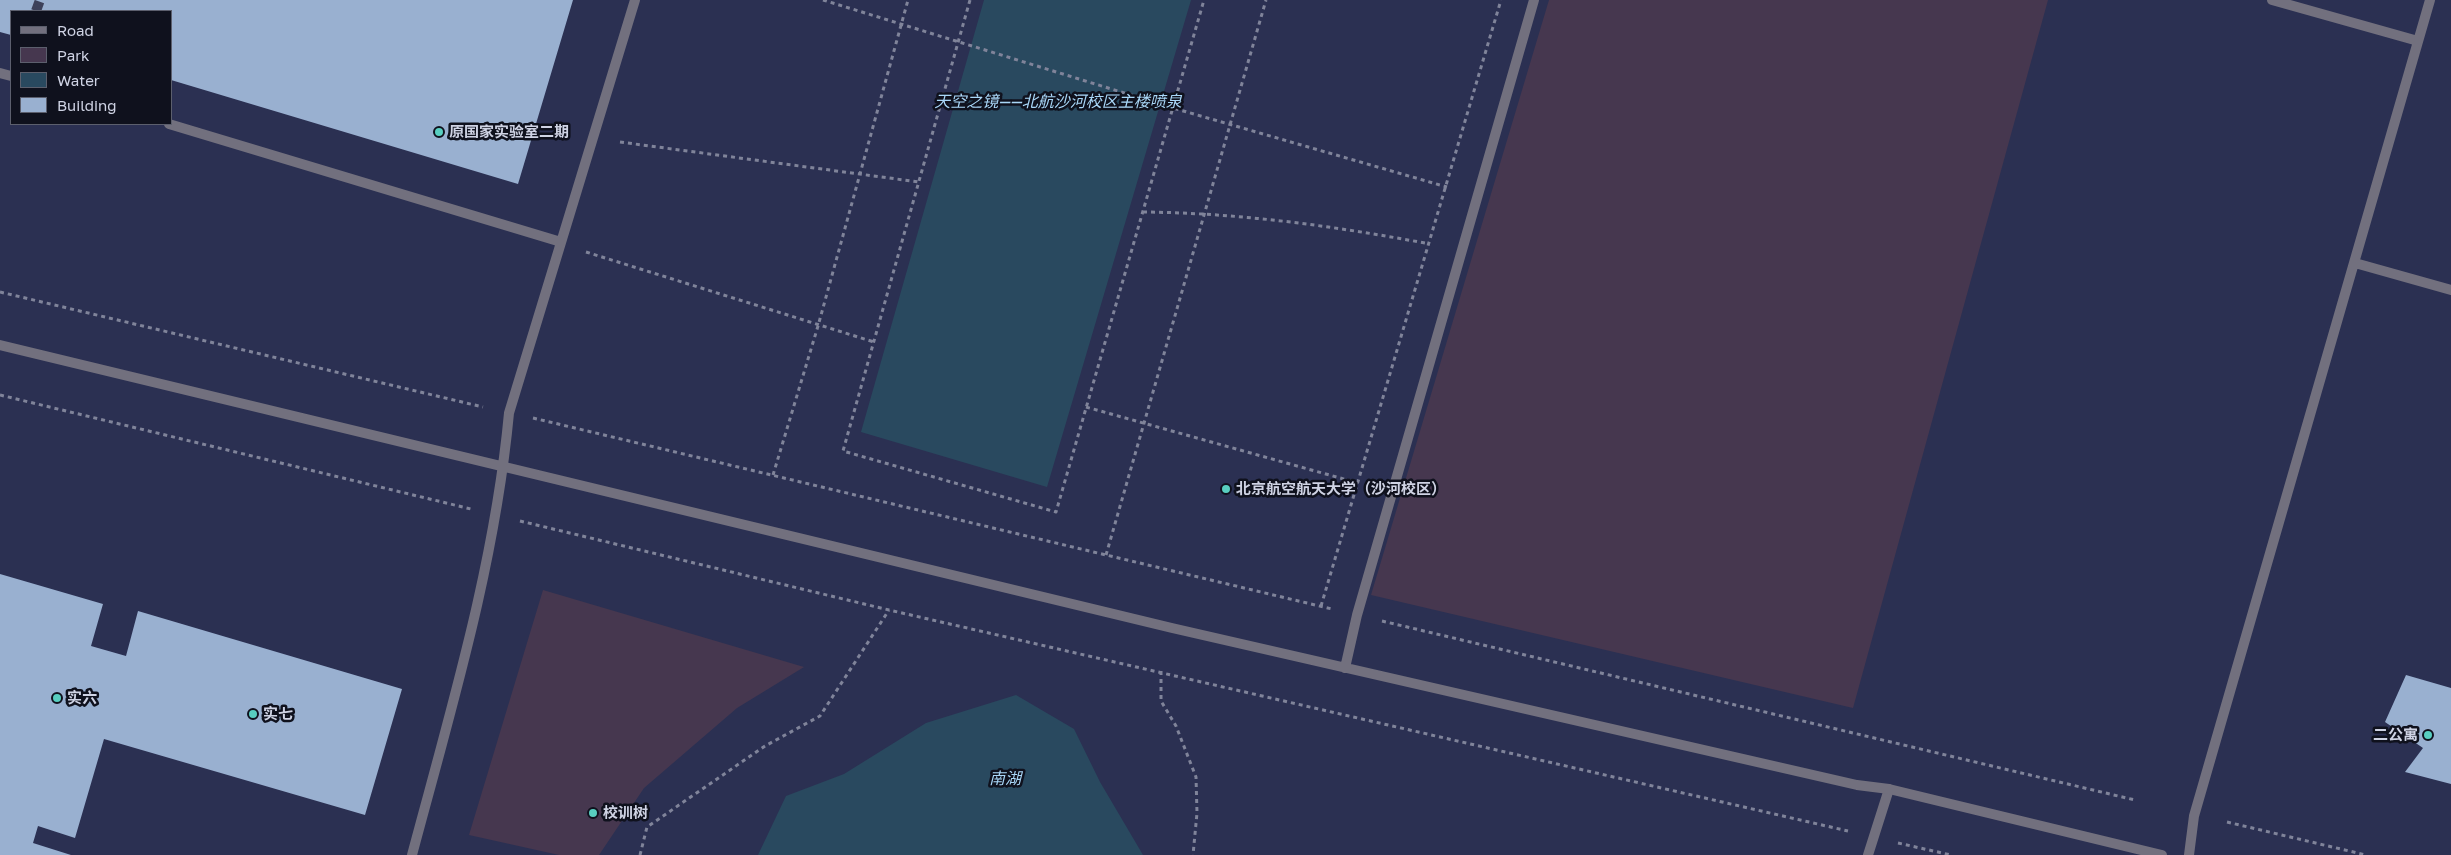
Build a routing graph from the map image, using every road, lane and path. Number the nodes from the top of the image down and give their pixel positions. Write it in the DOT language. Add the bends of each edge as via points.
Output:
graph roads {
  1 [pos="635,0"];
  2 [pos="823,0"];
  3 [pos="908,0"];
  4 [pos="970,0"];
  5 [pos="1204,0"];
  6 [pos="1266,0"];
  7 [pos="1501,0"];
  8 [pos="1534,0"];
  9 [pos="2272,0"];
  10 [pos="2430,0"];
  11 [pos="902,25"];
  12 [pos="2418,41"];
  13 [pos="958,43"];
  14 [pos="1173,108"];
  15 [pos="1231,124"];
  16 [pos="172,125"];
  17 [pos="620,142"];
  18 [pos="860,173"];
  19 [pos="919,182"];
  20 [pos="1447,187"];
  21 [pos="1143,212"];
  22 [pos="1204,213"];
  23 [pos="561,242"];
  24 [pos="1430,244"];
  25 [pos="586,252"];
  26 [pos="2355,263"];
  27 [pos="2451,290"];
  28 [pos="0,292"];
  29 [pos="818,326"];
  30 [pos="874,342"];
  31 [pos="0,345"];
  32 [pos="0,395"];
  33 [pos="1086,407"];
  34 [pos="509,412"];
  35 [pos="1143,423"];
  36 [pos="504,467"];
  37 [pos="773,476"];
  38 [pos="1358,483"];
  39 [pos="495,515"];
  40 [pos="1106,554"];
  41 [pos="1321,606"];
  42 [pos="889,610"];
  43 [pos="1357,615"];
  44 [pos="1345,668"];
  45 [pos="1161,671"];
  46 [pos="1889,790"];
  47 [pos="2135,800"];
  48 [pos="2227,822"];
  49 [pos="1874,837"];
  50 [pos="412,855"];
  51 [pos="640,855"];
  52 [pos="1193,855"];
  53 [pos="1868,855"];
  54 [pos="1951,855"];
  55 [pos="2162,855"];
  56 [pos="2188,855"];
  57 [pos="2366,855"];
  1 -- 23 [label="street"];
  2 -- 11 [label="path"];
  3 -- 11 [label="path"];
  4 -- 13 [label="path"];
  5 -- 14 [label="path"];
  6 -- 15 [label="path"];
  7 -- 20 [label="path"];
  8 -- 43 [label="street"];
  9 -- 12 [label="street"];
  10 -- 12 [label="street"];
  11 -- 13 [label="path"];
  11 -- 18 [label="path"];
  12 -- 26 [label="street"];
  13 -- 14 [label="path"];
  13 -- 19 [label="path"];
  14 -- 15 [label="path"];
  14 -- 21 [label="path"];
  15 -- 20 [label="path"];
  15 -- 22 [label="path"];
  16 -- 23 [label="street"];
  17 -- 18 [label="path"];
  18 -- 19 [label="path"];
  18 -- 29 [label="path"];
  19 -- 30 [label="path"];
  20 -- 24 [label="path"];
  21 -- 22 [label="path"];
  21 -- 33 [label="path"];
  22 -- 24 [label="path" via="1338,227"];
  22 -- 35 [label="path"];
  23 -- 34 [label="street"];
  24 -- 38 [label="path"];
  25 -- 29 [label="path"];
  26 -- 27 [label="street"];
  26 -- 56 [label="street" via="2194,816"];
  28 -- 34 [label="path"];
  29 -- 30 [label="path"];
  29 -- 37 [label="path"];
  30 -- 33 [label="path" via="843,451 1056,512"];
  31 -- 36 [label="street"];
  32 -- 39 [label="path"];
  33 -- 35 [label="path"];
  34 -- 36 [label="street"];
  34 -- 37 [label="path"];
  35 -- 38 [label="path"];
  35 -- 40 [label="path"];
  36 -- 39 [label="street"];
  36 -- 44 [label="street"];
  37 -- 40 [label="path"];
  38 -- 41 [label="path"];
  39 -- 42 [label="path"];
  39 -- 50 [label="street" via="475,621"];
  40 -- 41 [label="path"];
  41 -- 43 [label="path"];
  42 -- 45 [label="path"];
  42 -- 51 [label="path" via="820,716 765,746 647,827"];
  43 -- 44 [label="street"];
  43 -- 47 [label="path"];
  44 -- 46 [label="street"];
  45 -- 49 [label="path"];
  45 -- 52 [label="path" via="1161,700 1176,726 1196,776"];
  46 -- 49 [label="street"];
  46 -- 55 [label="street"];
  48 -- 57 [label="path"];
  49 -- 53 [label="street"];
  49 -- 54 [label="path"];
}
